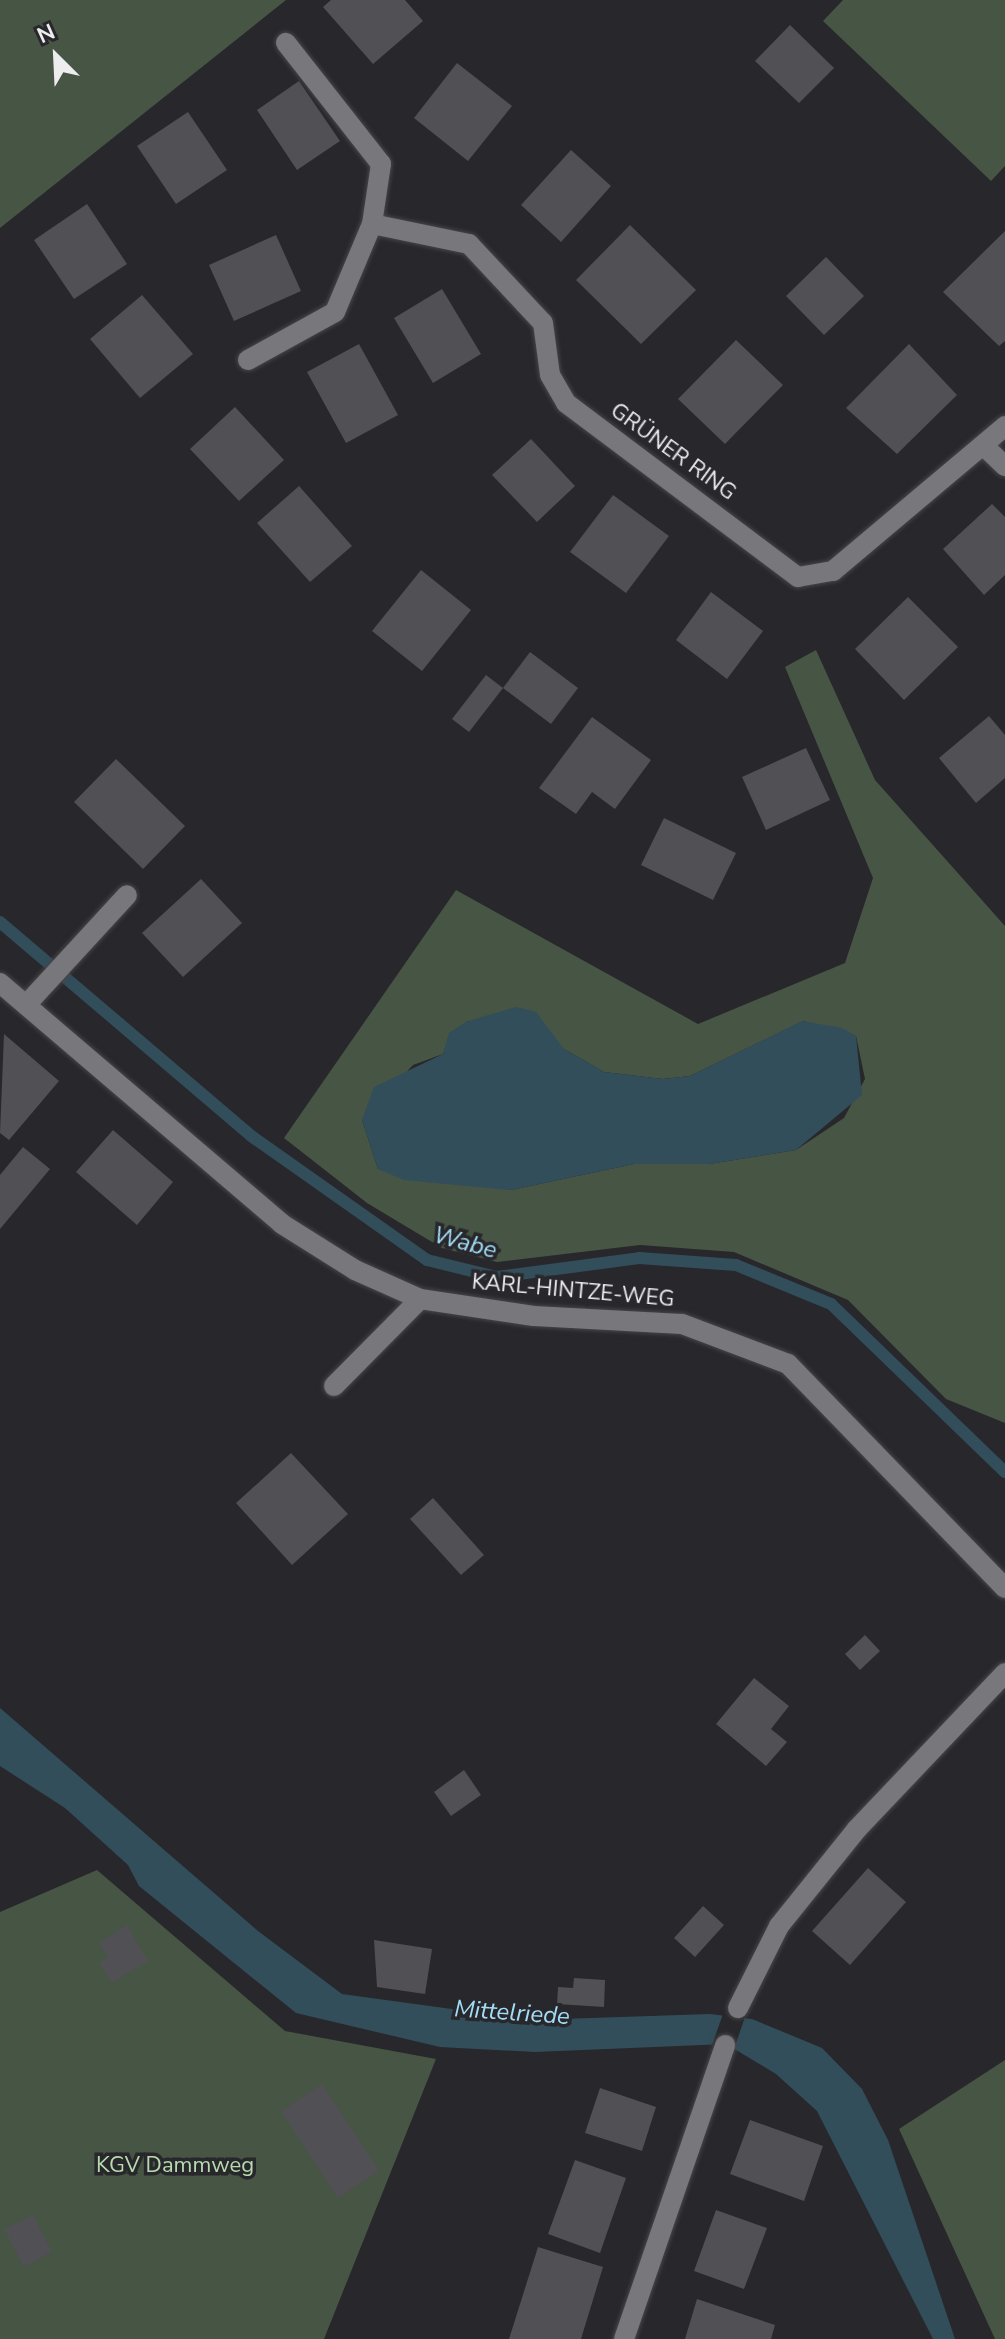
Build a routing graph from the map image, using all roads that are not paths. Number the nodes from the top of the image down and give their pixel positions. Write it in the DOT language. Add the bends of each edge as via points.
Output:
graph roads {
  1 [pos="286,43"];
  2 [pos="372,224"];
  3 [pos="248,360"];
  4 [pos="1005,426"];
  5 [pos="984,446"];
  6 [pos="1005,466"];
  7 [pos="127,895"];
  8 [pos="0,983"];
  9 [pos="26,1005"];
  10 [pos="420,1299"];
  11 [pos="334,1386"];
  12 [pos="1005,1588"];
  13 [pos="1005,1673"];
  14 [pos="738,2008"];
  15 [pos="725,2045"];
  16 [pos="624,2339"];
  1 -- 2 [label="street" via="381,164"];
  2 -- 3 [label="street" via="335,312"];
  2 -- 5 [label="street, GRÜNER RING" via="469,244 543,323 550,375 566,403 798,577 833,571"];
  4 -- 5 [label="street, GRÜNER RING"];
  5 -- 6 [label="street"];
  7 -- 9 [label="street"];
  8 -- 9 [label="street, KARL-HINTZE-WEG"];
  9 -- 10 [label="street, KARL-HINTZE-WEG" via="282,1224 355,1270"];
  10 -- 11 [label="street"];
  10 -- 12 [label="street, KARL-HINTZE-WEG" via="534,1316 682,1324 788,1364"];
  13 -- 14 [label="street" via="857,1829 779,1926"];
  15 -- 16 [label="street"];
}
